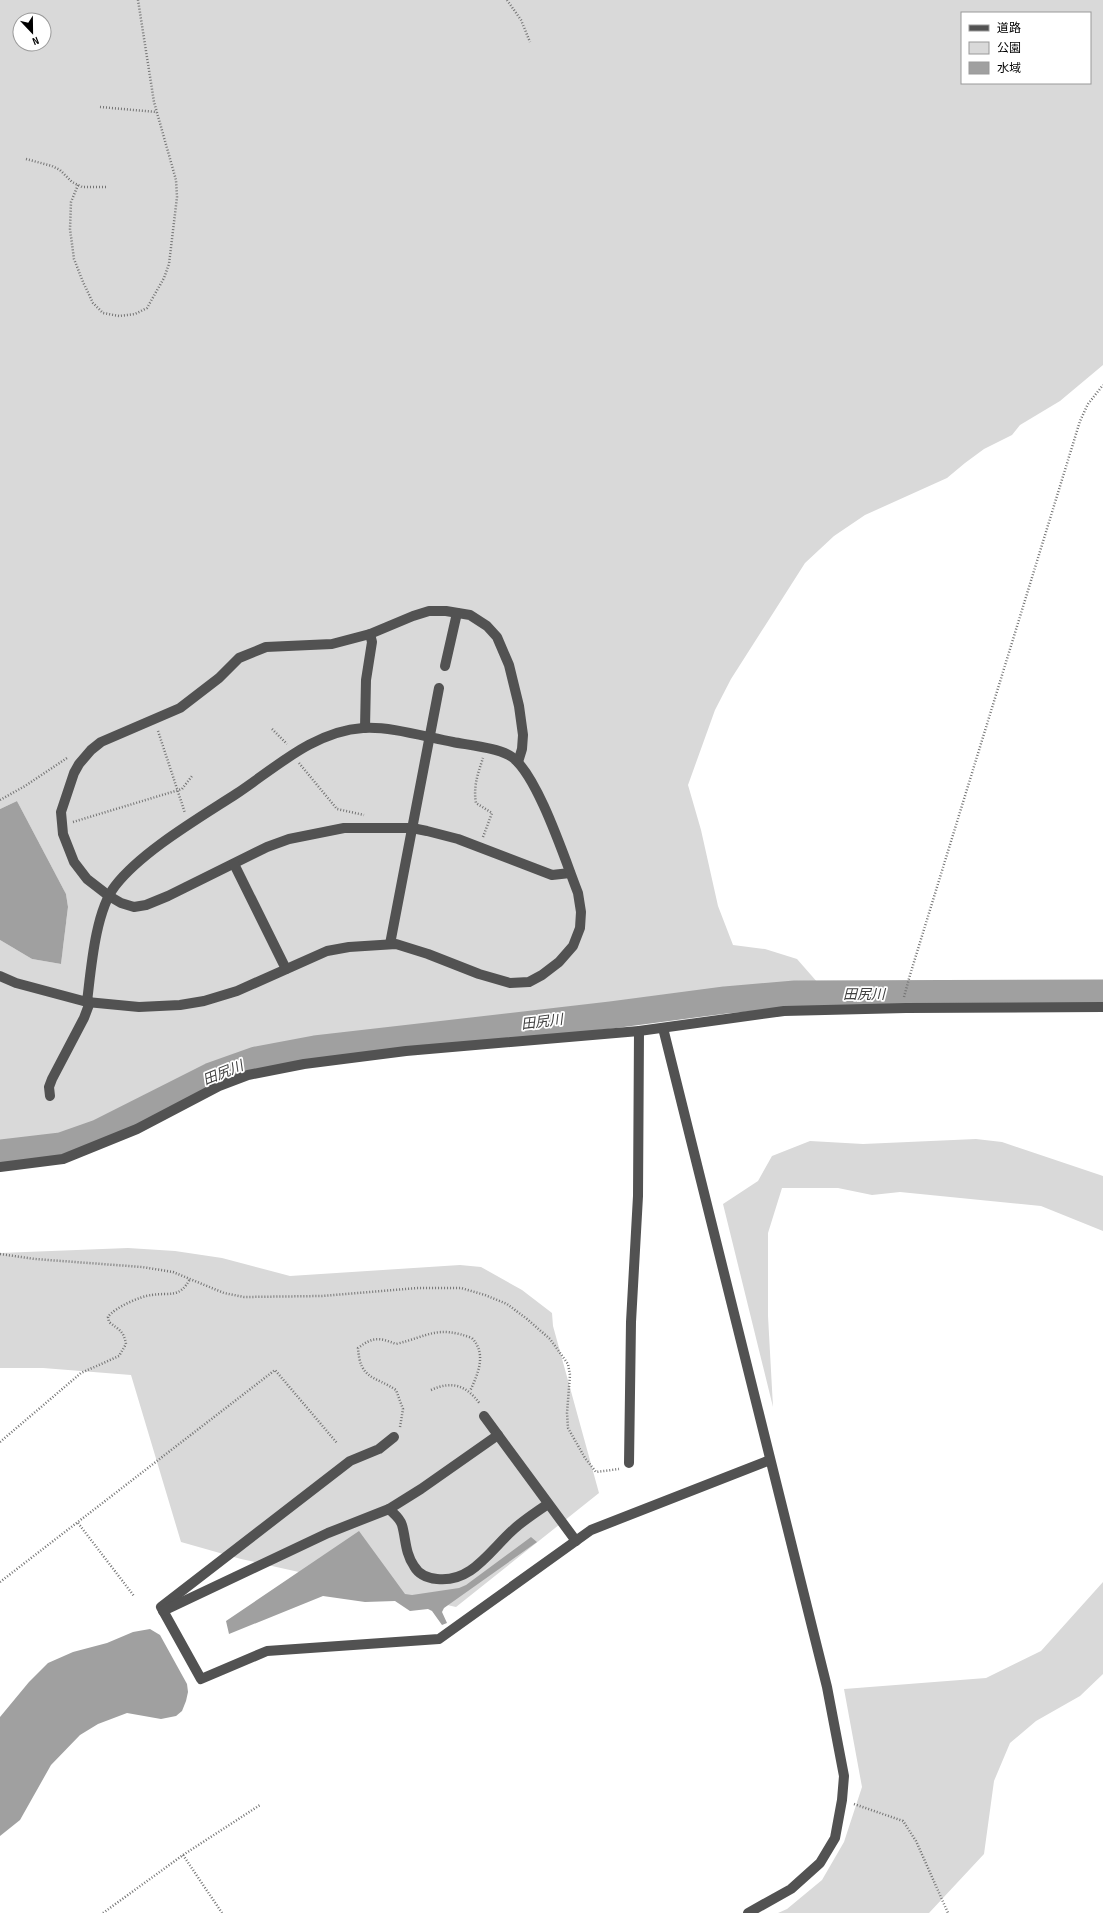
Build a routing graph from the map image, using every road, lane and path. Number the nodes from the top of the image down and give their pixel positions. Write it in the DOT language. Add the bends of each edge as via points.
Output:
graph roads {
  1 [pos="138,0"];
  2 [pos="507,0"];
  3 [pos="530,42"];
  4 [pos="100,108"];
  5 [pos="157,112"];
  6 [pos="26,160"];
  7 [pos="78,185"];
  8 [pos="107,187"];
  9 [pos="1103,385"];
  10 [pos="457,613"];
  11 [pos="370,634"];
  12 [pos="445,666"];
  13 [pos="439,688"];
  14 [pos="155,720"];
  15 [pos="365,728"];
  16 [pos="272,729"];
  17 [pos="429,738"];
  18 [pos="487,748"];
  19 [pos="294,753"];
  20 [pos="70,756"];
  21 [pos="518,762"];
  22 [pos="192,776"];
  23 [pos="176,791"];
  24 [pos="0,800"];
  25 [pos="190,825"];
  26 [pos="62,826"];
  27 [pos="374,827"];
  28 [pos="412,828"];
  29 [pos="479,846"];
  30 [pos="234,864"];
  31 [pos="570,873"];
  32 [pos="109,896"];
  33 [pos="390,944"];
  34 [pos="286,969"];
  35 [pos="0,976"];
  36 [pos="88,1002"];
  37 [pos="906,1008"];
  38 [pos="1103,1008"];
  39 [pos="663,1028"];
  40 [pos="639,1031"];
  41 [pos="50,1096"];
  42 [pos="0,1167"];
  43 [pos="0,1254"];
  44 [pos="190,1279"];
  45 [pos="431,1390"];
  46 [pos="470,1391"];
  47 [pos="484,1416"];
  48 [pos="498,1435"];
  49 [pos="394,1437"];
  50 [pos="0,1442"];
  51 [pos="337,1443"];
  52 [pos="770,1460"];
  53 [pos="629,1463"];
  54 [pos="548,1504"];
  55 [pos="389,1509"];
  56 [pos="78,1523"];
  57 [pos="576,1541"];
  58 [pos="0,1582"];
  59 [pos="134,1596"];
  60 [pos="163,1610"];
  61 [pos="842,1800"];
  62 [pos="260,1805"];
  63 [pos="183,1855"];
  64 [pos="102,1913"];
  65 [pos="222,1913"];
  66 [pos="748,1913"];
  67 [pos="948,1913"];
  1 -- 5 [label="path"];
  2 -- 3 [label="path" via="521,20"];
  4 -- 5 [label="path"];
  5 -- 7 [label="path" via="176,180 177,197 170,264 147,308 135,314 119,316 103,313 93,303 83,282 74,259 70,229 71,202"];
  6 -- 7 [label="path" via="56,168"];
  7 -- 8 [label="path"];
  9 -- 37 [label="path" via="1088,404 1078,429 910,975 904,997"];
  10 -- 11 [label="street" via="429,611"];
  10 -- 12 [label="street"];
  10 -- 21 [label="street" via="470,616 487,626 497,637 507,660 523,734"];
  11 -- 14 [label="street" via="332,644 279,645 253,652 239,658 219,678 180,708"];
  11 -- 15 [label="street" via="372,642 366,680"];
  13 -- 17 [label="street"];
  14 -- 23 [label="path"];
  14 -- 26 [label="street" via="101,742 91,750 74,773 61,812"];
  15 -- 17 [label="street"];
  15 -- 19 [label="street" via="340,732"];
  16 -- 19 [label="path"];
  17 -- 18 [label="street"];
  17 -- 28 [label="street"];
  18 -- 21 [label="street" via="511,756"];
  18 -- 29 [label="path" via="474,795 476,803 492,813"];
  19 -- 25 [label="street"];
  19 -- 27 [label="path" via="337,809 360,813 373,819"];
  20 -- 24 [label="path"];
  21 -- 31 [label="street" via="536,788"];
  22 -- 23 [label="path" via="182,789"];
  23 -- 25 [label="path"];
  23 -- 26 [label="path"];
  25 -- 32 [label="street" via="138,862 114,887"];
  26 -- 32 [label="street" via="78,868"];
  27 -- 28 [label="street"];
  27 -- 30 [label="street" via="344,828 289,839"];
  28 -- 29 [label="street"];
  28 -- 33 [label="street"];
  29 -- 31 [label="street" via="552,875"];
  30 -- 32 [label="street" via="146,905 134,907"];
  30 -- 34 [label="street"];
  31 -- 33 [label="street" via="578,893 580,928 573,946 559,962 529,982 510,983 428,954"];
  32 -- 36 [label="street" via="96,937"];
  33 -- 34 [label="street" via="327,951"];
  34 -- 36 [label="street" via="237,991 204,1002 139,1006"];
  35 -- 36 [label="street" via="16,983"];
  36 -- 41 [label="street" via="84,1018 52,1079 49,1087"];
  37 -- 38 [label="street"];
  37 -- 39 [label="street" via="784,1012"];
  39 -- 40 [label="street"];
  39 -- 52 [label="street"];
  40 -- 42 [label="street" via="406,1051 278,1068 248,1075 219,1086 137,1129 63,1159"];
  40 -- 53 [label="street" via="638,1196 628,1403"];
  43 -- 44 [label="path" via="142,1266 173,1272"];
  44 -- 50 [label="path" via="184,1289 173,1294 152,1295 112,1311 108,1317 109,1322 119,1327 125,1336 126,1344 119,1356 81,1373"];
  44 -- 53 [label="path" via="224,1293 244,1297 295,1297 417,1288 461,1288 507,1304 550,1339 568,1364 568,1428 584,1458 596,1472 623,1468"];
  45 -- 46 [label="path" via="439,1386 449,1386"];
  46 -- 47 [label="path" via="480,1404"];
  46 -- 49 [label="path" via="480,1359 480,1351 472,1338 445,1331 423,1334 396,1344 383,1339 370,1339 358,1348 359,1360 368,1376 396,1390 402,1401 402,1420"];
  47 -- 48 [label="street"];
  48 -- 54 [label="street"];
  48 -- 55 [label="street" via="421,1490"];
  49 -- 60 [label="street" via="379,1450 350,1461 161,1607"];
  51 -- 56 [label="path" via="275,1370"];
  52 -- 57 [label="street" via="591,1530"];
  52 -- 61 [label="street" via="827,1687 844,1776"];
  54 -- 55 [label="street" via="514,1529 474,1568 451,1579 429,1578 420,1574 414,1567 405,1544 402,1525"];
  54 -- 57 [label="street"];
  55 -- 60 [label="street" via="328,1533"];
  56 -- 58 [label="path"];
  56 -- 59 [label="path"];
  57 -- 60 [label="street" via="439,1639 267,1651 201,1679"];
  61 -- 66 [label="street" via="835,1838 820,1863 791,1889"];
  61 -- 67 [label="path" via="903,1821 916,1841"];
  62 -- 63 [label="path"];
  63 -- 64 [label="path"];
  63 -- 65 [label="path"];
}
